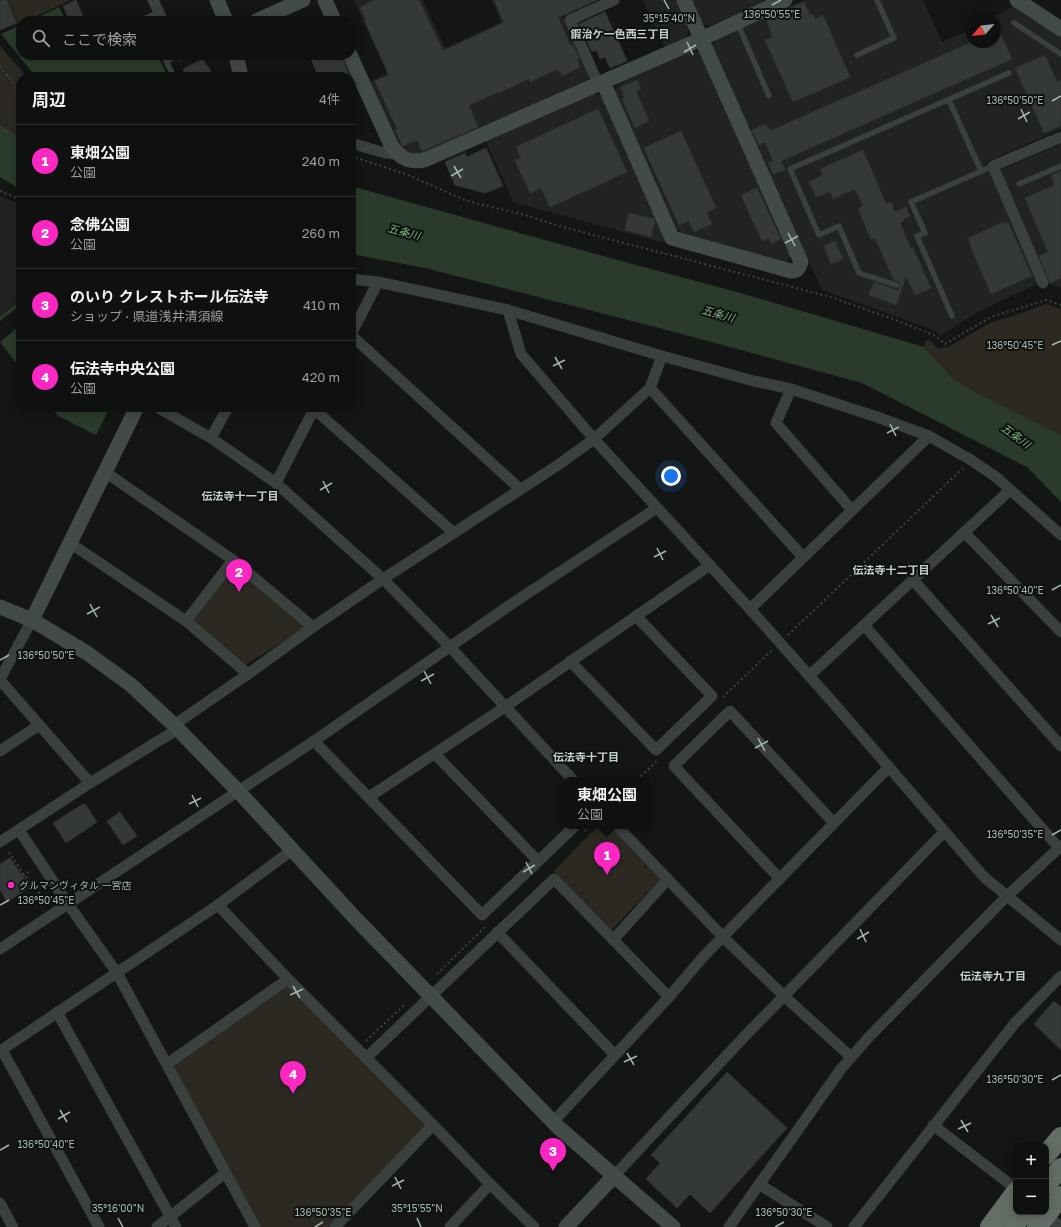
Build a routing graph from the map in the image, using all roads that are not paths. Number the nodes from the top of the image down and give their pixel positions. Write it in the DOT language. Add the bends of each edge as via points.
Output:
graph roads {
  1 [pos="154,0"];
  2 [pos="217,0"];
  3 [pos="303,0"];
  4 [pos="325,0"];
  5 [pos="614,0"];
  6 [pos="684,0"];
  7 [pos="785,0"];
  8 [pos="877,0"];
  9 [pos="1017,0"];
  10 [pos="161,16"];
  11 [pos="224,16"];
  12 [pos="267,16"];
  13 [pos="332,16"];
  14 [pos="737,22"];
  15 [pos="1014,22"];
  16 [pos="1061,29"];
  17 [pos="701,39"];
  18 [pos="1061,54"];
  19 [pos="857,55"];
  20 [pos="168,60"];
  21 [pos="237,60"];
  22 [pos="352,60"];
  23 [pos="172,72"];
  24 [pos="239,72"];
  25 [pos="1009,73"];
  26 [pos="600,83"];
  27 [pos="769,96"];
  28 [pos="949,100"];
  29 [pos="1061,137"];
  30 [pos="356,144"];
  31 [pos="397,154"];
  32 [pos="993,166"];
  33 [pos="1061,166"];
  34 [pos="981,172"];
  35 [pos="1019,184"];
  36 [pos="356,280"];
  37 [pos="378,282"];
  38 [pos="1042,283"];
  39 [pos="896,285"];
  40 [pos="508,310"];
  41 [pos="952,316"];
  42 [pos="356,324"];
  43 [pos="356,339"];
  44 [pos="662,356"];
  45 [pos="650,388"];
  46 [pos="792,389"];
  47 [pos="135,412"];
  48 [pos="166,412"];
  49 [pos="225,412"];
  50 [pos="313,412"];
  51 [pos="319,412"];
  52 [pos="929,436"];
  53 [pos="211,438"];
  54 [pos="594,439"];
  55 [pos="105,472"];
  56 [pos="276,483"];
  57 [pos="520,489"];
  58 [pos="1010,490"];
  59 [pos="657,508"];
  60 [pos="852,510"];
  61 [pos="964,532"];
  62 [pos="454,533"];
  63 [pos="1061,535"];
  64 [pos="70,543"];
  65 [pos="803,557"];
  66 [pos="233,560"];
  67 [pos="710,565"];
  68 [pos="383,579"];
  69 [pos="913,580"];
  70 [pos="0,607"];
  71 [pos="750,609"];
  72 [pos="636,616"];
  73 [pos="32,620"];
  74 [pos="186,621"];
  75 [pos="864,625"];
  76 [pos="314,627"];
  77 [pos="1061,632"];
  78 [pos="450,648"];
  79 [pos="570,661"];
  80 [pos="248,674"];
  81 [pos="809,676"];
  82 [pos="0,680"];
  83 [pos="504,707"];
  84 [pos="39,725"];
  85 [pos="176,727"];
  86 [pos="314,741"];
  87 [pos="1061,746"];
  88 [pos="0,751"];
  89 [pos="435,754"];
  90 [pos="889,767"];
  91 [pos="570,777"];
  92 [pos="90,783"];
  93 [pos="238,791"];
  94 [pos="369,797"];
  95 [pos="834,823"];
  96 [pos="580,829"];
  97 [pos="620,829"];
  98 [pos="19,830"];
  99 [pos="944,832"];
  100 [pos="0,842"];
  101 [pos="1060,847"];
  102 [pos="292,850"];
  103 [pos="538,861"];
  104 [pos="780,878"];
  105 [pos="668,879"];
  106 [pos="1007,896"];
  107 [pos="68,904"];
  108 [pos="218,905"];
  109 [pos="497,932"];
  110 [pos="723,937"];
  111 [pos="613,940"];
  112 [pos="1061,940"];
  113 [pos="0,949"];
  114 [pos="117,973"];
  115 [pos="1061,976"];
  116 [pos="288,979"];
  117 [pos="427,992"];
  118 [pos="784,996"];
  119 [pos="669,997"];
  120 [pos="57,1012"];
  121 [pos="1,1050"];
  122 [pos="615,1055"];
  123 [pos="851,1057"];
  124 [pos="366,1058"];
  125 [pos="167,1064"];
  126 [pos="553,1122"];
  127 [pos="433,1125"];
  128 [pos="933,1125"];
  129 [pos="1061,1137"];
  130 [pos="1061,1149"];
  131 [pos="1049,1151"];
  132 [pos="225,1173"];
  133 [pos="614,1176"];
  134 [pos="1054,1177"];
  135 [pos="490,1184"];
  136 [pos="760,1184"];
  137 [pos="1013,1187"];
  138 [pos="1013,1196"];
  139 [pos="1061,1196"];
  140 [pos="0,1203"];
  141 [pos="1013,1210"];
  142 [pos="1022,1215"];
  143 [pos="170,1216"];
  144 [pos="1040,1218"];
  145 [pos="13,1227"];
  146 [pos="99,1227"];
  147 [pos="157,1227"];
  148 [pos="176,1227"];
  149 [pos="255,1227"];
  150 [pos="334,1227"];
  151 [pos="450,1227"];
  152 [pos="534,1227"];
  153 [pos="566,1227"];
  154 [pos="673,1227"];
  155 [pos="729,1227"];
  156 [pos="827,1227"];
  157 [pos="854,1227"];
  158 [pos="990,1227"];
  159 [pos="1000,1227"];
  160 [pos="1013,1227"];
  161 [pos="1061,1227"];
  1 -- 10 [label="street"];
  2 -- 11 [label="street"];
  3 -- 12 [label="street"];
  4 -- 13 [label="street"];
  5 -- 26 [label="street" via="570,20"];
  6 -- 17 [label="street"];
  7 -- 14 [label="street"];
  8 -- 19 [label="lane" via="894,38"];
  9 -- 16 [label="street"];
  14 -- 17 [label="street"];
  14 -- 27 [label="lane"];
  15 -- 18 [label="lane"];
  17 -- 26 [label="street"];
  17 -- 26 [label="street" via="801,262 796,271 672,238"];
  20 -- 23 [label="lane" via="166,61"];
  21 -- 24 [label="street"];
  22 -- 31 [label="street"];
  25 -- 28 [label="lane"];
  26 -- 31 [label="street" via="427,160 417,162"];
  28 -- 34 [label="lane"];
  28 -- 39 [label="lane" via="790,170 819,235 839,226 859,273"];
  29 -- 32 [label="street"];
  30 -- 31 [label="street"];
  32 -- 34 [label="lane"];
  32 -- 38 [label="street"];
  33 -- 35 [label="lane"];
  34 -- 41 [label="lane" via="911,202 925,232 917,236"];
  36 -- 37 [label="street"];
  37 -- 40 [label="street"];
  37 -- 42 [label="street"];
  40 -- 44 [label="street"];
  40 -- 54 [label="street" via="521,354"];
  43 -- 57 [label="street"];
  44 -- 45 [label="street"];
  44 -- 46 [label="street"];
  45 -- 54 [label="street"];
  45 -- 65 [label="street"];
  46 -- 52 [label="street"];
  46 -- 60 [label="street" via="776,423"];
  47 -- 55 [label="street"];
  48 -- 53 [label="street"];
  49 -- 53 [label="street"];
  50 -- 56 [label="street"];
  51 -- 62 [label="street"];
  52 -- 58 [label="street" via="971,460"];
  52 -- 60 [label="street"];
  53 -- 56 [label="street"];
  54 -- 57 [label="street"];
  54 -- 59 [label="street"];
  55 -- 64 [label="street"];
  55 -- 66 [label="street"];
  56 -- 68 [label="street"];
  57 -- 62 [label="street"];
  58 -- 61 [label="street"];
  58 -- 63 [label="street"];
  59 -- 67 [label="street"];
  59 -- 78 [label="street"];
  60 -- 65 [label="street"];
  61 -- 69 [label="street"];
  61 -- 77 [label="street"];
  62 -- 68 [label="street"];
  64 -- 73 [label="street"];
  64 -- 74 [label="street"];
  65 -- 71 [label="street"];
  66 -- 74 [label="street"];
  66 -- 76 [label="street"];
  67 -- 71 [label="street"];
  67 -- 72 [label="street"];
  68 -- 76 [label="street"];
  68 -- 78 [label="street"];
  69 -- 75 [label="street"];
  69 -- 87 [label="street"];
  70 -- 73 [label="street"];
  71 -- 81 [label="street"];
  72 -- 79 [label="street"];
  72 -- 79 [label="street" via="712,696 656,750"];
  73 -- 82 [label="street"];
  73 -- 85 [label="street" via="87,653 131,685"];
  74 -- 80 [label="street"];
  75 -- 81 [label="street"];
  75 -- 101 [label="street"];
  76 -- 80 [label="street"];
  78 -- 83 [label="street"];
  78 -- 86 [label="street"];
  79 -- 83 [label="street"];
  80 -- 85 [label="street"];
  81 -- 90 [label="street"];
  82 -- 84 [label="street"];
  83 -- 89 [label="street"];
  83 -- 91 [label="street"];
  84 -- 88 [label="street"];
  84 -- 92 [label="street"];
  85 -- 92 [label="street"];
  85 -- 93 [label="street"];
  86 -- 93 [label="street"];
  86 -- 94 [label="street"];
  89 -- 94 [label="street"];
  89 -- 103 [label="street"];
  90 -- 95 [label="street"];
  90 -- 99 [label="street"];
  92 -- 98 [label="street"];
  93 -- 102 [label="street"];
  93 -- 107 [label="street"];
  94 -- 103 [label="street" via="482,915"];
  95 -- 104 [label="street"];
  95 -- 104 [label="street" via="730,711 674,766"];
  96 -- 103 [label="street"];
  97 -- 105 [label="street"];
  98 -- 100 [label="street"];
  98 -- 107 [label="street"];
  99 -- 106 [label="street" via="984,877"];
  99 -- 118 [label="street"];
  101 -- 106 [label="street"];
  102 -- 108 [label="street"];
  102 -- 117 [label="street"];
  104 -- 110 [label="street"];
  105 -- 110 [label="street"];
  105 -- 111 [label="street"];
  106 -- 112 [label="street"];
  106 -- 123 [label="street"];
  107 -- 113 [label="street"];
  107 -- 114 [label="street"];
  108 -- 114 [label="street"];
  108 -- 116 [label="street"];
  109 -- 111 [label="street" via="554,879"];
  109 -- 117 [label="street"];
  109 -- 122 [label="street"];
  110 -- 118 [label="street"];
  110 -- 119 [label="street"];
  111 -- 119 [label="street"];
  114 -- 120 [label="street"];
  114 -- 125 [label="street"];
  115 -- 128 [label="street" via="1015,1023"];
  116 -- 124 [label="street"];
  116 -- 125 [label="street"];
  117 -- 124 [label="street"];
  117 -- 126 [label="street"];
  118 -- 123 [label="street"];
  118 -- 133 [label="street"];
  119 -- 122 [label="street"];
  120 -- 121 [label="street"];
  120 -- 143 [label="street"];
  121 -- 146 [label="street"];
  122 -- 126 [label="street"];
  123 -- 136 [label="street"];
  124 -- 127 [label="street"];
  125 -- 132 [label="street"];
  126 -- 133 [label="street"];
  127 -- 135 [label="street"];
  127 -- 150 [label="street"];
  128 -- 137 [label="street"];
  128 -- 157 [label="street"];
  129 -- 131 [label="highway"];
  130 -- 134 [label="highway"];
  132 -- 143 [label="street"];
  132 -- 149 [label="street"];
  133 -- 153 [label="street"];
  133 -- 154 [label="street"];
  134 -- 144 [label="highway"];
  135 -- 151 [label="street"];
  135 -- 152 [label="street"];
  136 -- 155 [label="street"];
  136 -- 156 [label="street"];
  138 -- 158 [label="highway"];
  139 -- 144 [label="highway"];
  140 -- 145 [label="street"];
  141 -- 159 [label="highway"];
  142 -- 160 [label="highway"];
  143 -- 147 [label="street"];
  143 -- 148 [label="street"];
  144 -- 161 [label="street"];
}
